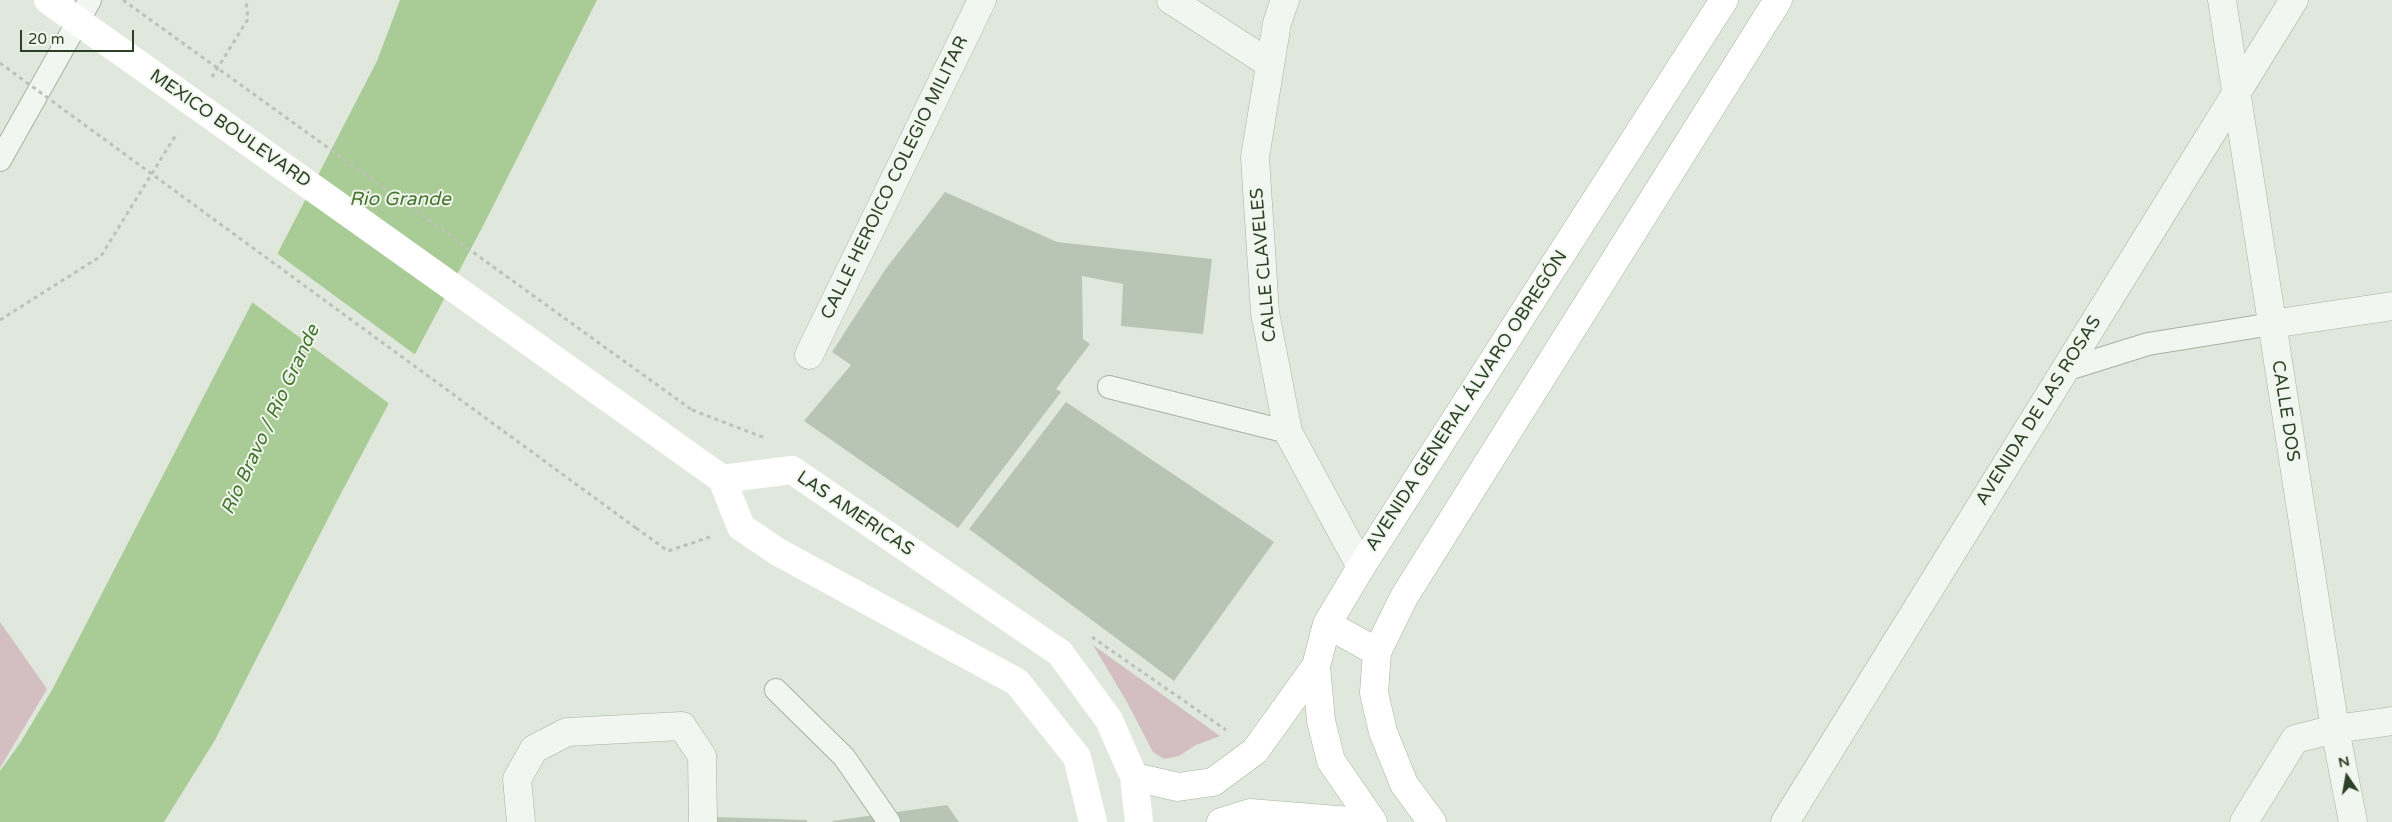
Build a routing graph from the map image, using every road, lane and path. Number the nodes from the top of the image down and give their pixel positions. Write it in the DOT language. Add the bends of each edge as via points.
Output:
graph roads {
  1 [pos="48,0"];
  2 [pos="90,0"];
  3 [pos="123,0"];
  4 [pos="246,0"];
  5 [pos="982,0"];
  6 [pos="1171,0"];
  7 [pos="1285,0"];
  8 [pos="1724,0"];
  9 [pos="1778,0"];
  10 [pos="2222,0"];
  11 [pos="2294,0"];
  12 [pos="0,63"];
  13 [pos="1270,64"];
  14 [pos="212,78"];
  15 [pos="2237,91"];
  16 [pos="180,129"];
  17 [pos="0,160"];
  18 [pos="2392,306"];
  19 [pos="0,320"];
  20 [pos="2272,324"];
  21 [pos="809,355"];
  22 [pos="2065,370"];
  23 [pos="1109,387"];
  24 [pos="692,410"];
  25 [pos="1288,432"];
  26 [pos="722,479"];
  27 [pos="740,527"];
  28 [pos="1361,567"];
  29 [pos="1326,624"];
  30 [pos="1377,652"];
  31 [pos="1316,666"];
  32 [pos="776,690"];
  33 [pos="2392,721"];
  34 [pos="2335,730"];
  35 [pos="1134,777"];
  36 [pos="521,822"];
  37 [pos="703,822"];
  38 [pos="889,822"];
  39 [pos="1093,822"];
  40 [pos="1139,822"];
  41 [pos="1221,822"];
  42 [pos="1362,822"];
  43 [pos="1373,822"];
  44 [pos="1432,822"];
  45 [pos="1786,822"];
  46 [pos="2244,822"];
  47 [pos="2353,822"];
  1 -- 26 [label="main road, MEXICO BOULEVARD, bridge"];
  2 -- 17 [label="lane"];
  3 -- 24 [label="path, bridge"];
  4 -- 14 [label="path" via="248,19"];
  5 -- 21 [label="street, CALLE HEROICO COLEGIO MILITAR"];
  6 -- 13 [label="street"];
  7 -- 13 [label="street, CALLE CLAVELES" via="1276,23"];
  8 -- 28 [label="main road, AVENIDA GENERAL ÁLVARO OBREGÓN"];
  9 -- 30 [label="main road" via="1404,597"];
  10 -- 15 [label="street, CALLE DOS"];
  11 -- 15 [label="street, AVENIDA DE LAS ROSAS"];
  12 -- 27 [label="path, bridge" via="668,551"];
  13 -- 25 [label="street, CALLE CLAVELES" via="1255,157 1265,313"];
  15 -- 20 [label="street, CALLE DOS"];
  15 -- 22 [label="street, AVENIDA DE LAS ROSAS"];
  16 -- 19 [label="path" via="101,256"];
  18 -- 20 [label="street"];
  20 -- 22 [label="lane" via="2148,344"];
  20 -- 34 [label="street, CALLE DOS"];
  22 -- 45 [label="street, AVENIDA DE LAS ROSAS"];
  23 -- 25 [label="lane"];
  25 -- 28 [label="street, CALLE CLAVELES"];
  26 -- 27 [label="main road"];
  26 -- 35 [label="main road, LAS AMERICAS" via="792,470 1060,653 1109,720"];
  27 -- 39 [label="main road" via="778,552 1017,682 1077,756"];
  28 -- 29 [label="main road, AVENIDA GENERAL ÁLVARO OBREGÓN"];
  29 -- 30 [label="main road"];
  29 -- 31 [label="main road, AVENIDA GENERAL ÁLVARO OBREGÓN"];
  30 -- 44 [label="main road" via="1374,693 1383,732 1404,784"];
  31 -- 35 [label="main road" via="1256,751 1213,782 1178,787"];
  31 -- 43 [label="main road, AVENIDA GENERAL ÁLVARO OBREGÓN" via="1321,721 1331,761"];
  32 -- 38 [label="lane" via="844,757"];
  33 -- 34 [label="street"];
  34 -- 46 [label="street" via="2295,739"];
  34 -- 47 [label="street, CALLE DOS"];
  35 -- 40 [label="main road, LAS AMERICAS"];
  36 -- 37 [label="street" via="518,779 534,749 567,732 682,726 702,756"];
  41 -- 42 [label="main road" via="1250,813"];
}
